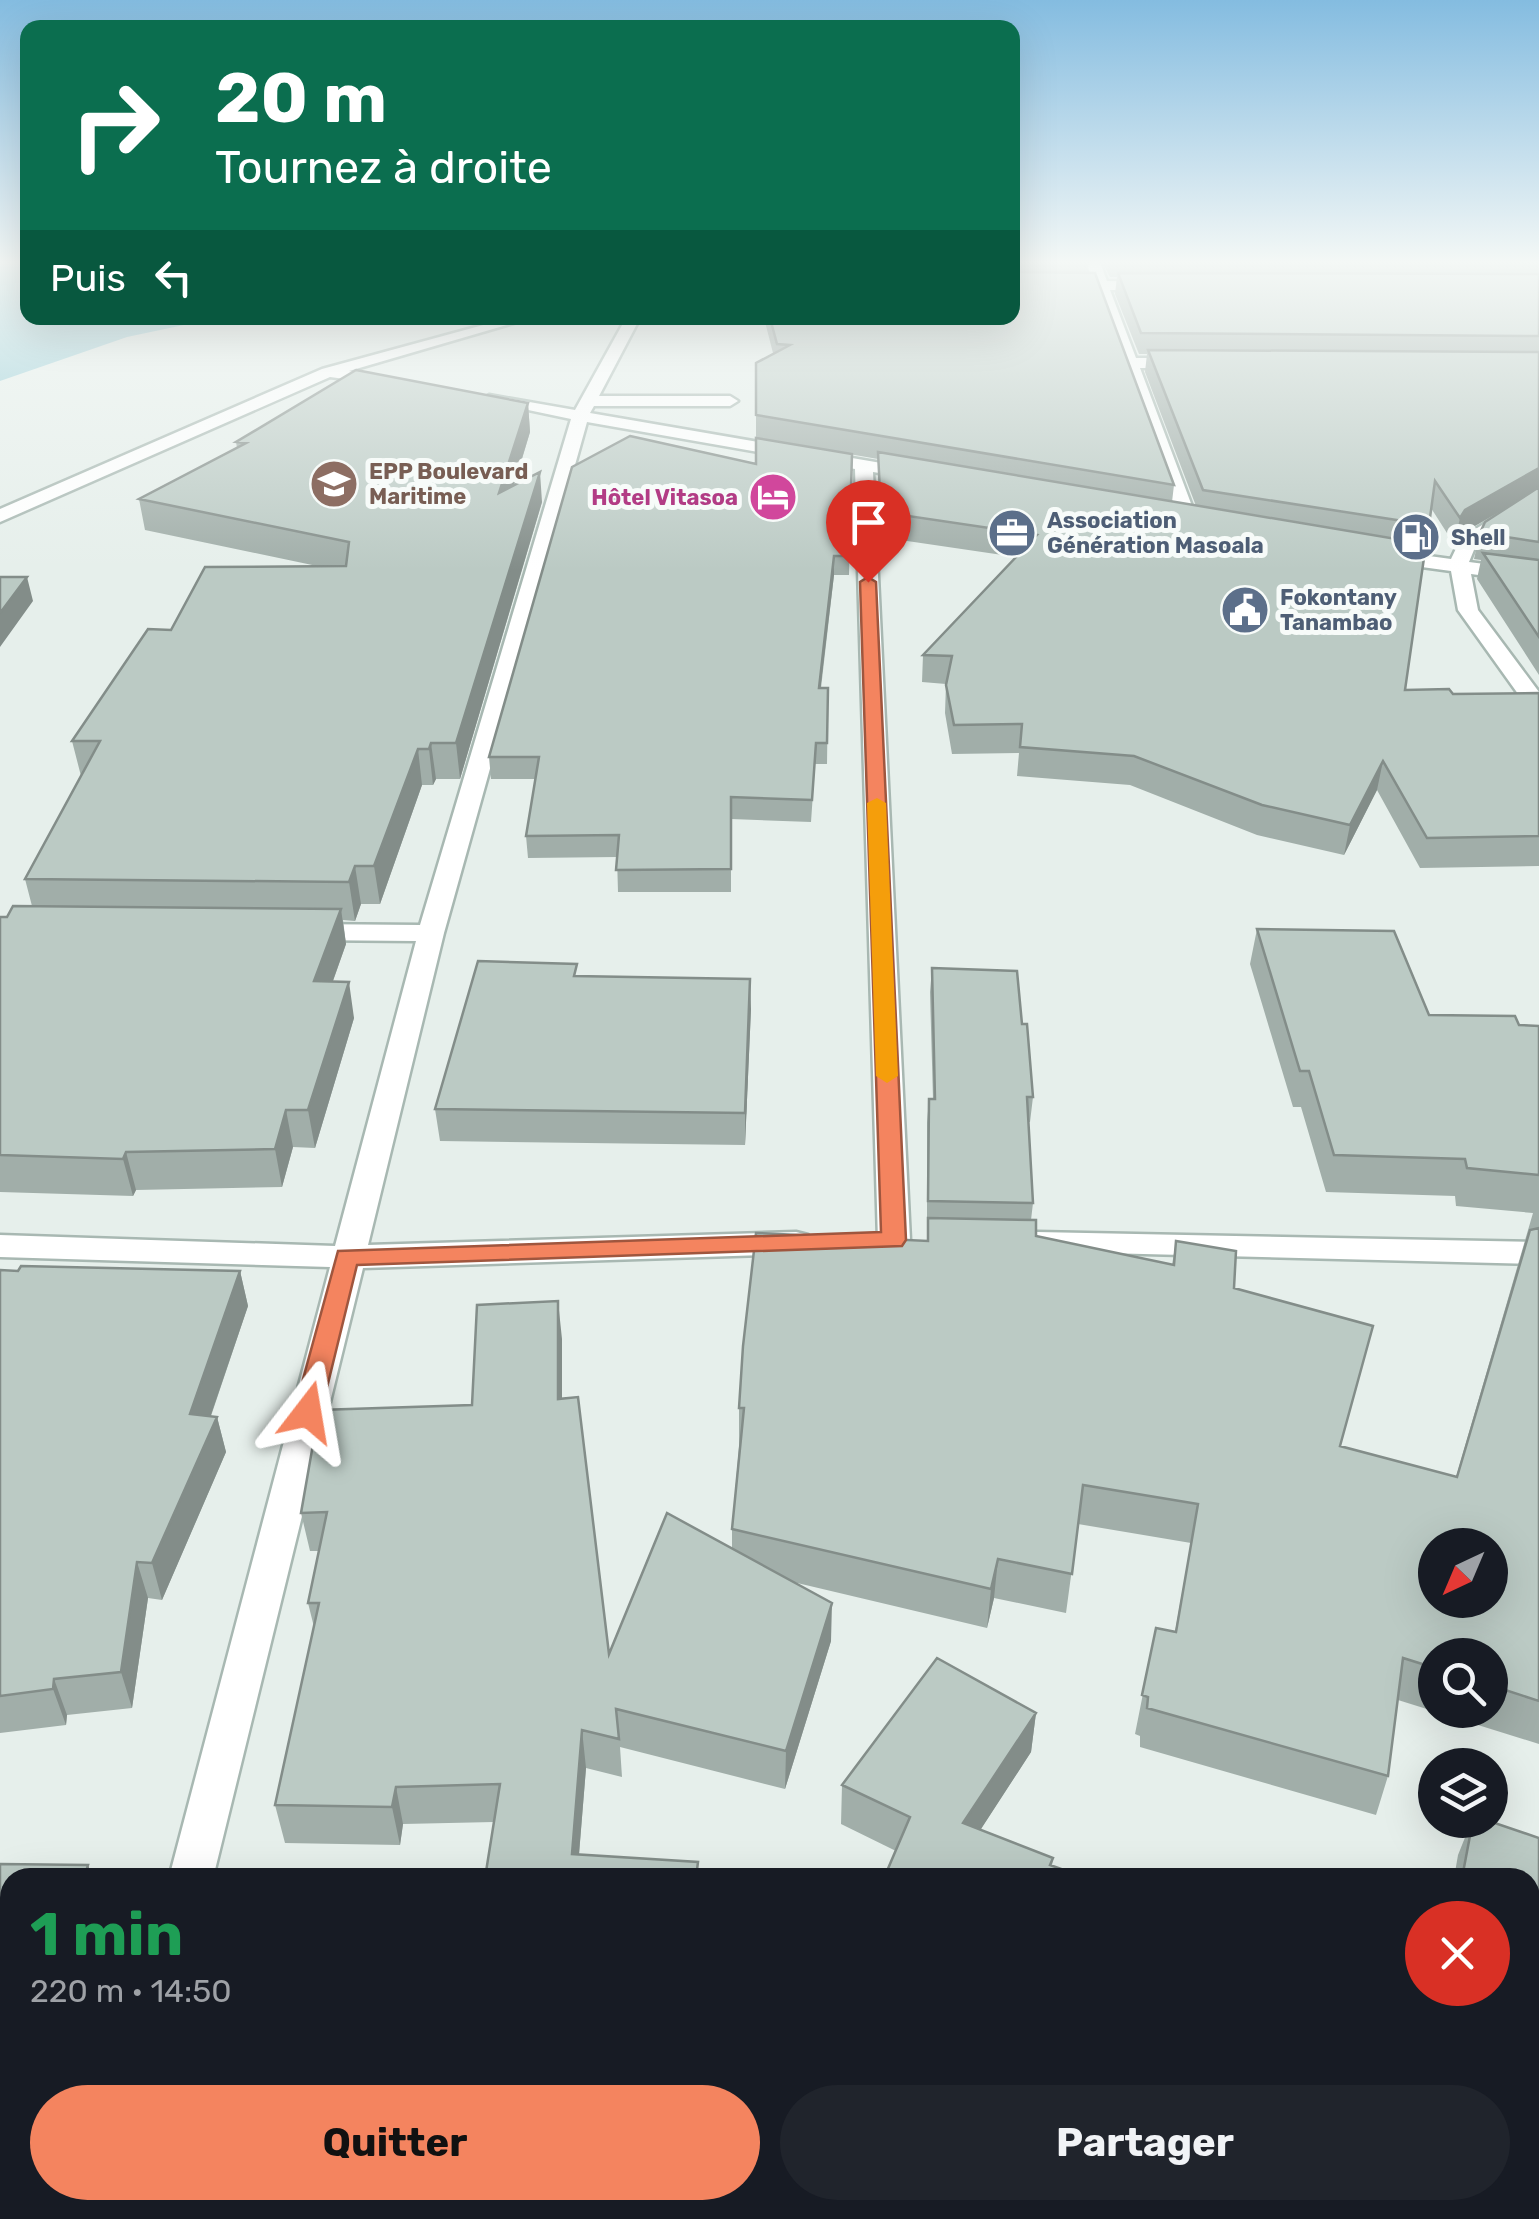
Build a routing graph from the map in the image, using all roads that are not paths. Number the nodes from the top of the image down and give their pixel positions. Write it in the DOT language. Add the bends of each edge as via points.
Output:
graph roads {
  1 [pos="1130,363"];
  2 [pos="359,364"];
  3 [pos="608,364"];
  4 [pos="328,372"];
  5 [pos="406,386"];
  6 [pos="464,396"];
  7 [pos="730,402"];
  8 [pos="584,408"];
  9 [pos="864,465"];
  10 [pos="940,478"];
  11 [pos="1539,495"];
  12 [pos="0,516"];
  13 [pos="1189,522"];
  14 [pos="1372,554"];
  15 [pos="1459,563"];
  16 [pos="1539,577"];
  17 [pos="1539,707"];
  18 [pos="274,932"];
  19 [pos="431,933"];
  20 [pos="894,1240"];
  21 [pos="933,1241"];
  22 [pos="1011,1242"];
  23 [pos="0,1246"];
  24 [pos="1539,1253"];
  25 [pos="347,1257"];
  26 [pos="194,1868"];
  1 -- 13 [label="street"];
  2 -- 4 [label="street"];
  3 -- 8 [label="street"];
  4 -- 5 [label="street"];
  4 -- 12 [label="street"];
  6 -- 8 [label="street"];
  7 -- 8 [label="street"];
  8 -- 9 [label="street"];
  8 -- 19 [label="street"];
  9 -- 10 [label="street"];
  9 -- 20 [label="street"];
  11 -- 15 [label="street" via="1468,542"];
  14 -- 15 [label="street"];
  15 -- 16 [label="street"];
  15 -- 17 [label="street" via="1468,610"];
  18 -- 19 [label="street"];
  19 -- 25 [label="street"];
  20 -- 21 [label="street"];
  20 -- 25 [label="street"];
  22 -- 24 [label="street"];
  23 -- 25 [label="street"];
  25 -- 26 [label="street"];
}
